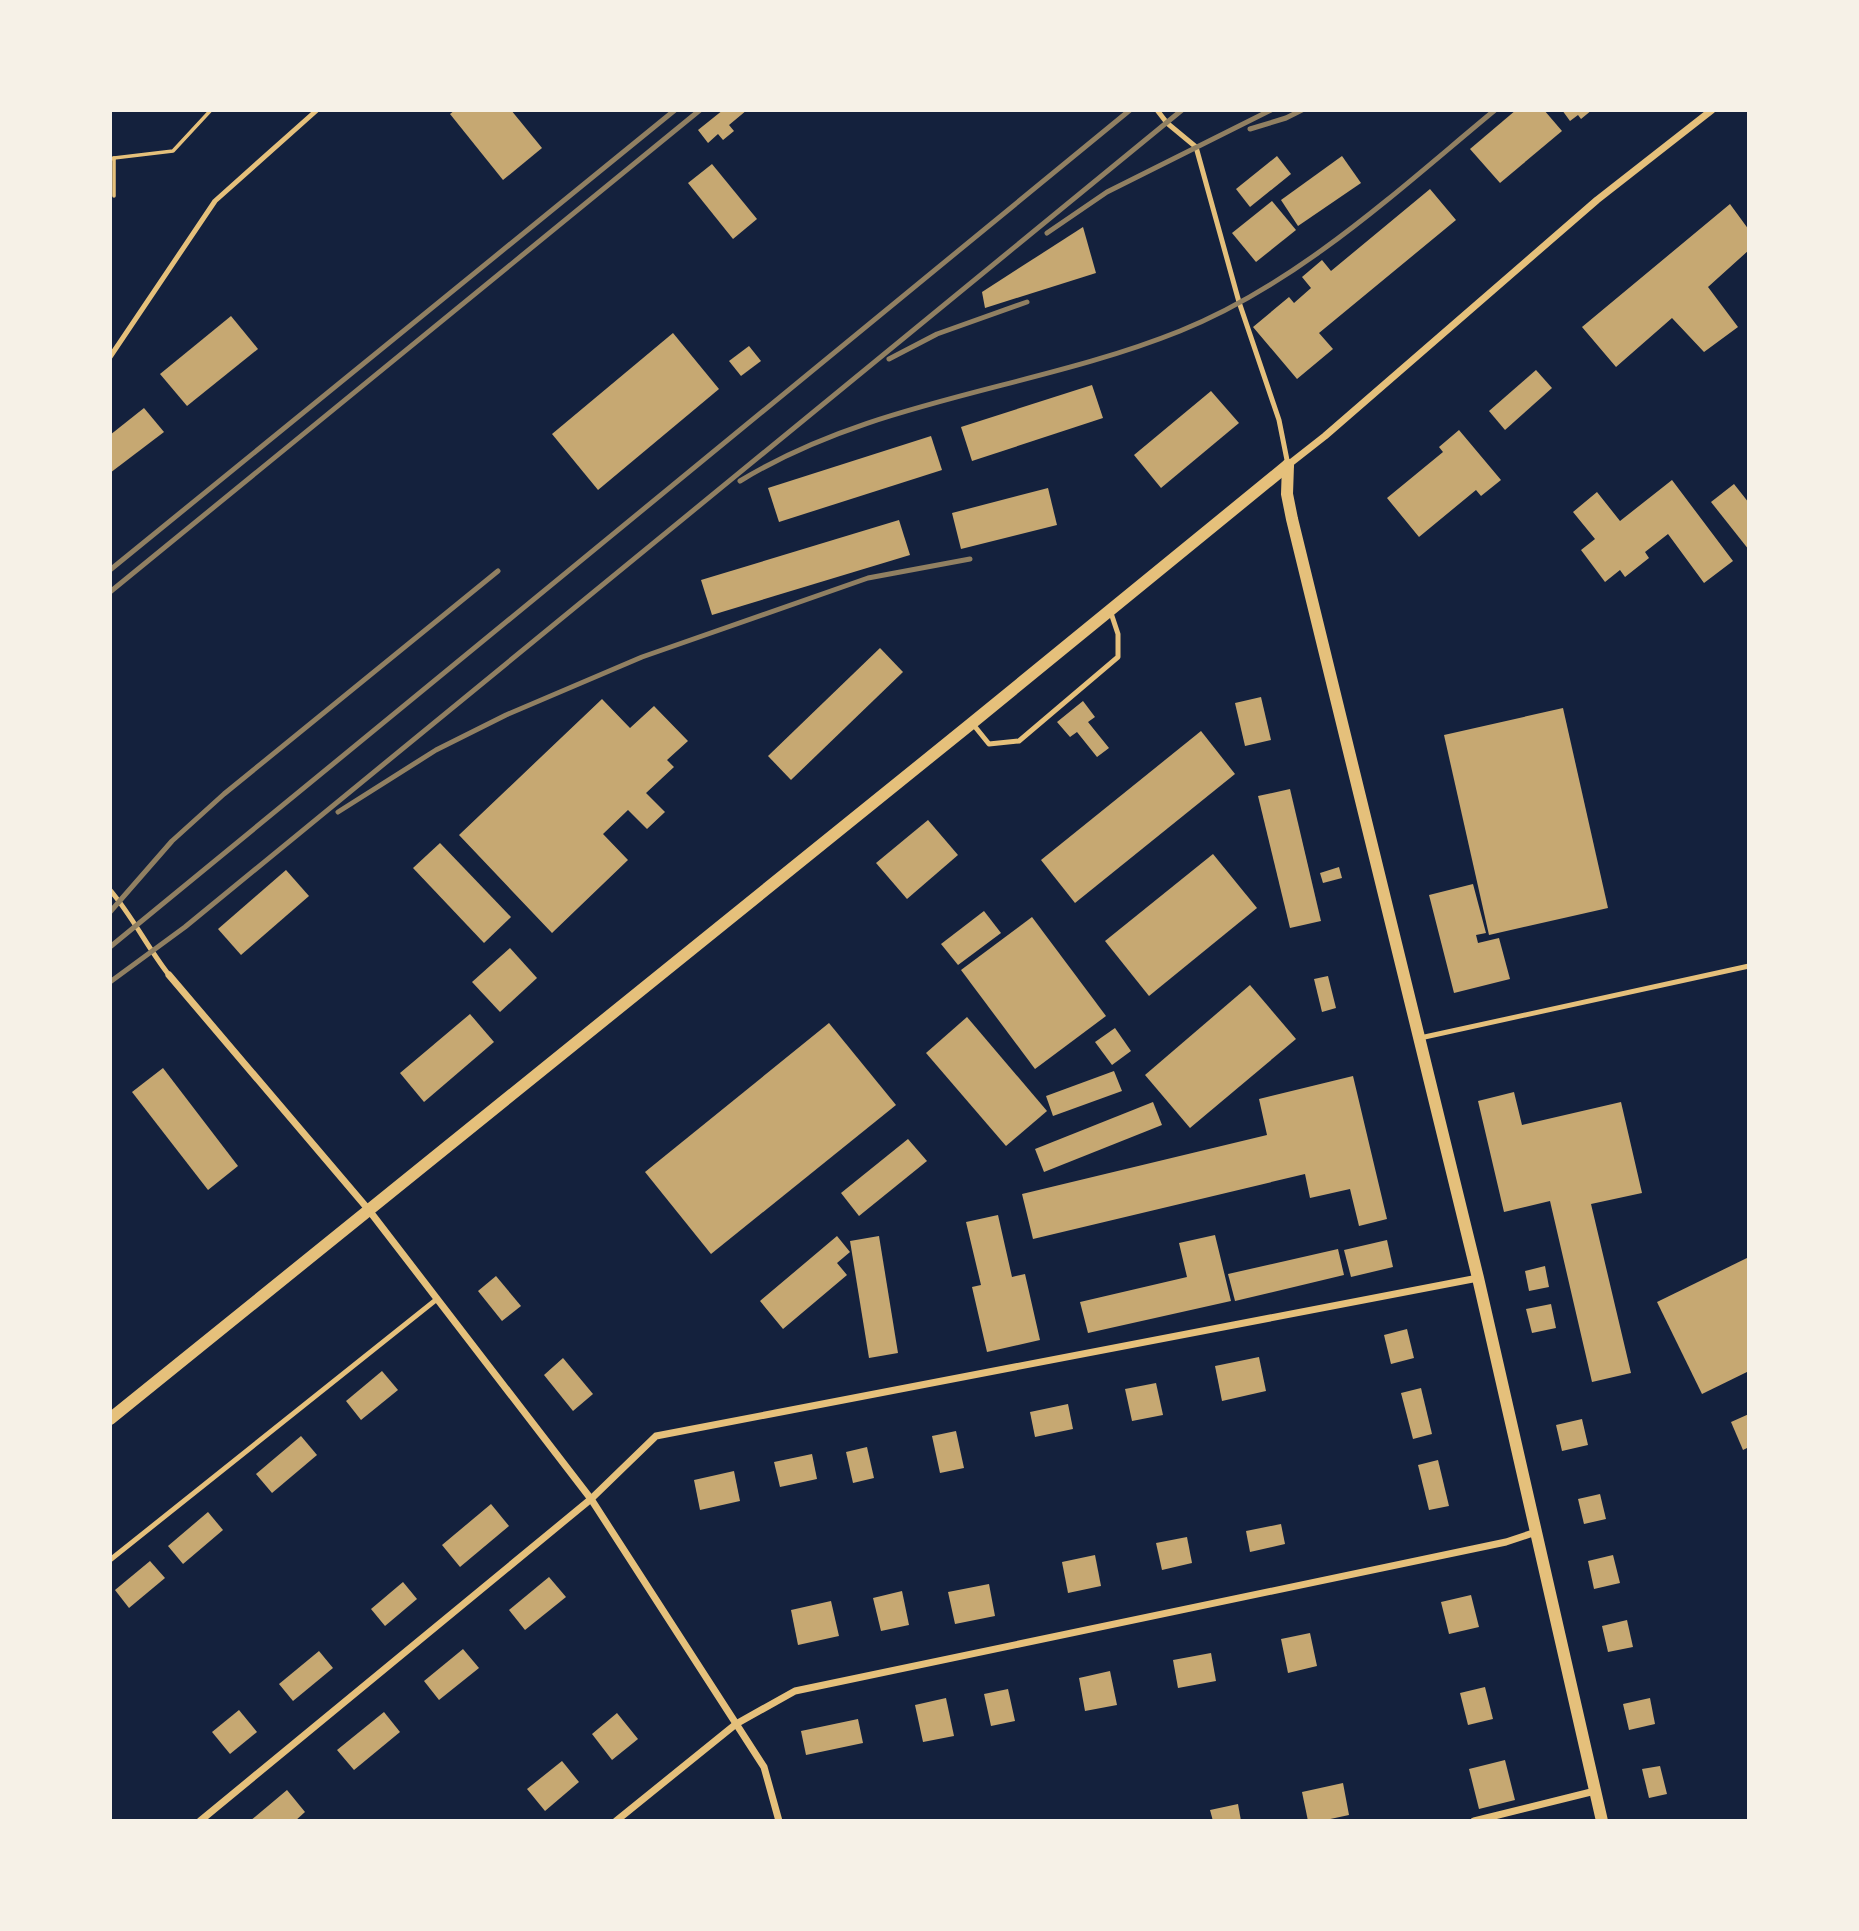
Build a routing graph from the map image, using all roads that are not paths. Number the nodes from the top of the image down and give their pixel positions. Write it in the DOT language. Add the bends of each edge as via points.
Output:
graph roads {
  1 [pos="317,110"];
  2 [pos="1157,110"];
  3 [pos="1712,110"];
  4 [pos="110,357"];
  5 [pos="1288,465"];
  6 [pos="1109,609"];
  7 [pos="972,723"];
  8 [pos="110,890"];
  9 [pos="1749,966"];
  10 [pos="169,975"];
  11 [pos="1420,1039"];
  12 [pos="368,1209"];
  13 [pos="1478,1278"];
  14 [pos="438,1299"];
  15 [pos="110,1419"];
  16 [pos="591,1499"];
  17 [pos="1536,1532"];
  18 [pos="110,1560"];
  19 [pos="736,1724"];
  20 [pos="1595,1791"];
  21 [pos="200,1821"];
  22 [pos="616,1821"];
  23 [pos="779,1821"];
  24 [pos="1474,1821"];
  25 [pos="1602,1821"];
  1 -- 4 [label="lane" via="215,201"];
  2 -- 5 [label="lane" via="1196,146 1239,302 1279,420"];
  3 -- 5 [label="street" via="1597,200"];
  5 -- 6 [label="street"];
  5 -- 11 [label="street" via="1292,519"];
  6 -- 7 [label="street"];
  6 -- 7 [label="lane" via="1118,634 1118,657 1019,741 989,744"];
  7 -- 12 [label="street"];
  8 -- 10 [label="lane"];
  9 -- 11 [label="lane"];
  10 -- 12 [label="street"];
  11 -- 13 [label="street"];
  12 -- 14 [label="street"];
  12 -- 15 [label="street"];
  13 -- 16 [label="street" via="656,1436"];
  13 -- 17 [label="street"];
  14 -- 16 [label="street"];
  14 -- 18 [label="lane"];
  16 -- 19 [label="street"];
  16 -- 21 [label="street"];
  17 -- 19 [label="street" via="795,1691"];
  17 -- 20 [label="street"];
  19 -- 22 [label="street"];
  19 -- 23 [label="street" via="765,1767"];
  20 -- 24 [label="street"];
  20 -- 25 [label="street"];
}
